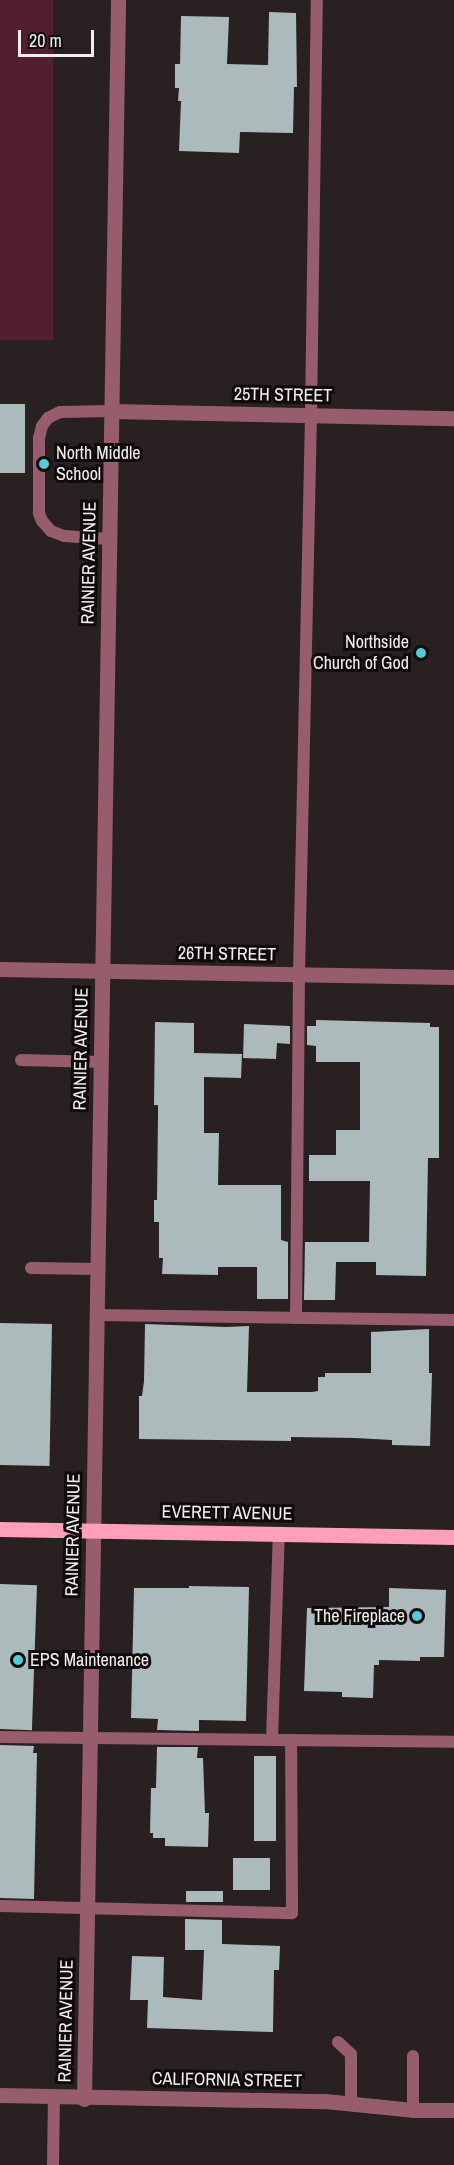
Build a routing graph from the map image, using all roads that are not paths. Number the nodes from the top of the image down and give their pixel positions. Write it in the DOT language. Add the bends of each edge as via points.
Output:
graph roads {
  1 [pos="118,0"];
  2 [pos="316,0"];
  3 [pos="111,411"];
  4 [pos="311,415"];
  5 [pos="454,418"];
  6 [pos="109,539"];
  7 [pos="0,969"];
  8 [pos="102,971"];
  9 [pos="298,974"];
  10 [pos="454,977"];
  11 [pos="21,1060"];
  12 [pos="101,1062"];
  13 [pos="31,1268"];
  14 [pos="97,1269"];
  15 [pos="96,1315"];
  16 [pos="296,1318"];
  17 [pos="454,1320"];
  18 [pos="0,1529"];
  19 [pos="93,1530"];
  20 [pos="279,1534"];
  21 [pos="454,1537"];
  22 [pos="0,1737"];
  23 [pos="90,1738"];
  24 [pos="272,1740"];
  25 [pos="291,1740"];
  26 [pos="454,1742"];
  27 [pos="0,1906"];
  28 [pos="87,1908"];
  29 [pos="338,2042"];
  30 [pos="413,2056"];
  31 [pos="0,2096"];
  32 [pos="54,2096"];
  33 [pos="84,2099"];
  34 [pos="351,2103"];
  35 [pos="413,2110"];
  36 [pos="454,2110"];
  37 [pos="52,2165"];
  1 -- 3 [label="street, RAINIER AVENUE"];
  2 -- 4 [label="lane"];
  3 -- 4 [label="street, 25TH STREET"];
  3 -- 6 [label="street, RAINIER AVENUE"];
  3 -- 6 [label="lane" via="60,412 48,418 39,438 42,521 51,531 64,536"];
  4 -- 5 [label="street, 25TH STREET"];
  4 -- 9 [label="lane"];
  6 -- 8 [label="street, RAINIER AVENUE"];
  7 -- 8 [label="street, 26TH STREET"];
  8 -- 9 [label="street, 26TH STREET"];
  8 -- 12 [label="street, RAINIER AVENUE"];
  9 -- 10 [label="street, 26TH STREET"];
  9 -- 16 [label="lane"];
  11 -- 12 [label="lane"];
  12 -- 14 [label="street, RAINIER AVENUE"];
  13 -- 14 [label="lane"];
  14 -- 15 [label="street, RAINIER AVENUE"];
  15 -- 16 [label="lane"];
  15 -- 19 [label="street, RAINIER AVENUE"];
  16 -- 17 [label="lane"];
  18 -- 19 [label="main road, EVERETT AVENUE"];
  19 -- 20 [label="main road, EVERETT AVENUE"];
  19 -- 23 [label="street, RAINIER AVENUE"];
  20 -- 21 [label="main road, EVERETT AVENUE"];
  20 -- 24 [label="lane"];
  22 -- 23 [label="lane"];
  23 -- 24 [label="lane"];
  23 -- 28 [label="street, RAINIER AVENUE"];
  24 -- 25 [label="lane"];
  25 -- 26 [label="lane"];
  25 -- 28 [label="lane" via="292,1913"];
  27 -- 28 [label="lane"];
  28 -- 33 [label="street, RAINIER AVENUE"];
  29 -- 34 [label="lane" via="351,2054"];
  30 -- 35 [label="lane"];
  31 -- 32 [label="street, CALIFORNIA STREET"];
  32 -- 33 [label="street, CALIFORNIA STREET"];
  32 -- 37 [label="lane"];
  33 -- 34 [label="street, CALIFORNIA STREET"];
  34 -- 35 [label="street, CALIFORNIA STREET"];
  35 -- 36 [label="street, CALIFORNIA STREET"];
}
